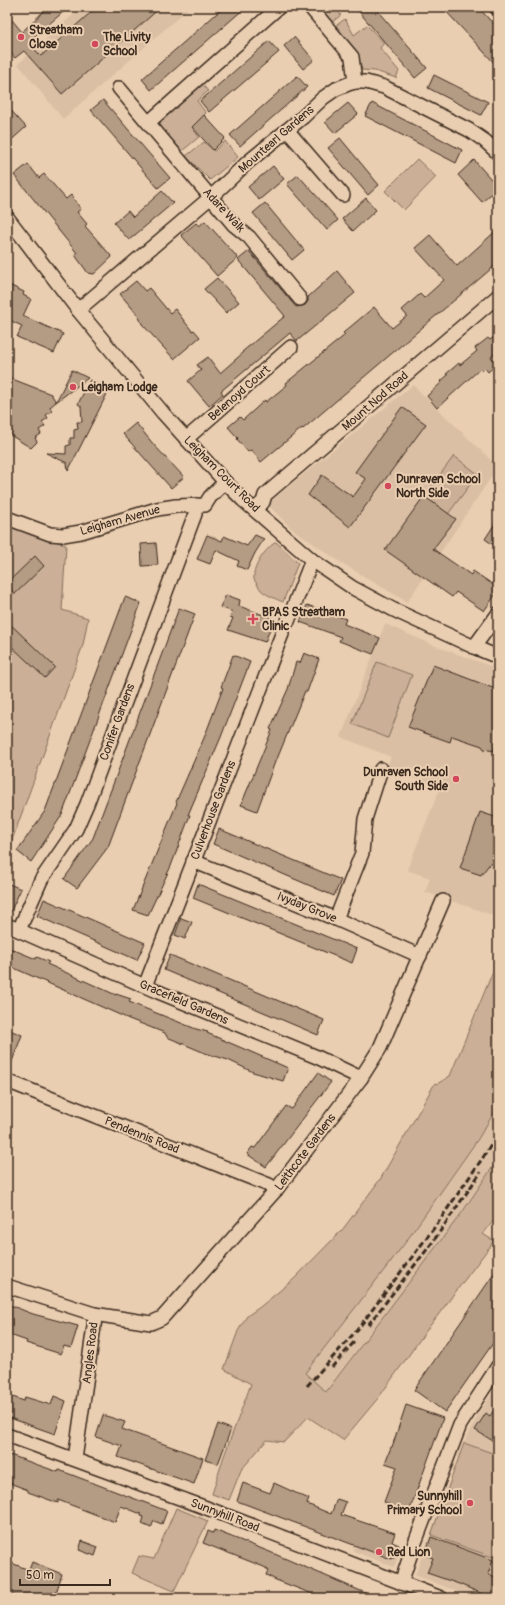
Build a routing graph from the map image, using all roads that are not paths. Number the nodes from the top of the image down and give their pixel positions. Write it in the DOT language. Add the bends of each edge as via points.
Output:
graph roads {
  1 [pos="279,7"];
  2 [pos="310,7"];
  3 [pos="496,7"];
  4 [pos="498,9"];
  5 [pos="355,82"];
  6 [pos="119,88"];
  7 [pos="148,122"];
  8 [pos="287,130"];
  9 [pos="498,153"];
  10 [pos="343,195"];
  11 [pos="211,197"];
  12 [pos="7,217"];
  13 [pos="498,296"];
  14 [pos="300,299"];
  15 [pos="78,310"];
  16 [pos="291,347"];
  17 [pos="186,439"];
  18 [pos="225,482"];
  19 [pos="200,505"];
  20 [pos="255,510"];
  21 [pos="7,518"];
  22 [pos="312,560"];
  23 [pos="498,614"];
  24 [pos="288,621"];
  25 [pos="282,634"];
  26 [pos="474,647"];
  27 [pos="498,657"];
  28 [pos="381,769"];
  29 [pos="193,861"];
  30 [pos="443,901"];
  31 [pos="336,919"];
  32 [pos="7,925"];
  33 [pos="19,930"];
  34 [pos="420,956"];
  35 [pos="145,986"];
  36 [pos="361,1078"];
  37 [pos="7,1081"];
  38 [pos="276,1190"];
  39 [pos="7,1286"];
  40 [pos="94,1314"];
  41 [pos="498,1366"];
  42 [pos="7,1435"];
  43 [pos="75,1459"];
  44 [pos="401,1583"];
  45 [pos="441,1598"];
  1 -- 7 [label="street"];
  2 -- 5 [label="street" via="352,57"];
  3 -- 4 [label="street"];
  5 -- 8 [label="street, Mountearl Gardens" via="336,89"];
  5 -- 9 [label="street, Mountearl Gardens" via="384,87 416,102 469,130"];
  6 -- 7 [label="street, Adare Walk"];
  7 -- 11 [label="street, Adare Walk"];
  8 -- 10 [label="street"];
  8 -- 11 [label="street, Mountearl Gardens"];
  11 -- 14 [label="street, Adare Walk" via="234,225 249,237"];
  11 -- 15 [label="street, Mountearl Gardens"];
  12 -- 15 [label="street, Leigham Court Road"];
  13 -- 20 [label="street, Mount Nod Road" via="265,495 263,502"];
  15 -- 17 [label="street, Leigham Court Road"];
  16 -- 17 [label="street, Belenoyd Court"];
  17 -- 18 [label="street, Leigham Court Road"];
  18 -- 19 [label="street"];
  18 -- 20 [label="street, Leigham Court Road"];
  19 -- 21 [label="street, Leigham Avenue" via="158,509 63,535 50,534"];
  19 -- 33 [label="street, Conifer Gardens" via="87,804 76,829 41,880"];
  20 -- 22 [label="street, Leigham Court Road"];
  22 -- 24 [label="street"];
  22 -- 26 [label="street, Leigham Court Road" via="353,588"];
  23 -- 26 [label="street"];
  25 -- 29 [label="street, Culverhouse Gardens"];
  26 -- 27 [label="street, Leigham Court Road"];
  28 -- 31 [label="street" via="365,818 362,853"];
  29 -- 31 [label="street, Ivyday Grove"];
  29 -- 35 [label="street, Culverhouse Gardens"];
  30 -- 34 [label="street, Leithcote Gardens"];
  31 -- 34 [label="street, Ivyday Grove"];
  32 -- 33 [label="street, Gracefield Gardens"];
  33 -- 35 [label="street, Gracefield Gardens"];
  34 -- 36 [label="street, Leithcote Gardens" via="380,1048"];
  35 -- 36 [label="street, Gracefield Gardens" via="317,1057"];
  36 -- 38 [label="street, Leithcote Gardens"];
  37 -- 38 [label="street, Pendennis Road" via="269,1185"];
  38 -- 40 [label="street, Leithcote Gardens" via="162,1318 151,1323"];
  39 -- 40 [label="street, Angles Road"];
  40 -- 43 [label="street, Angles Road"];
  41 -- 44 [label="street" via="460,1425"];
  42 -- 43 [label="street, Sunnyhill Road"];
  43 -- 44 [label="street, Sunnyhill Road"];
  44 -- 45 [label="street, Sunnyhill Road"];
}
